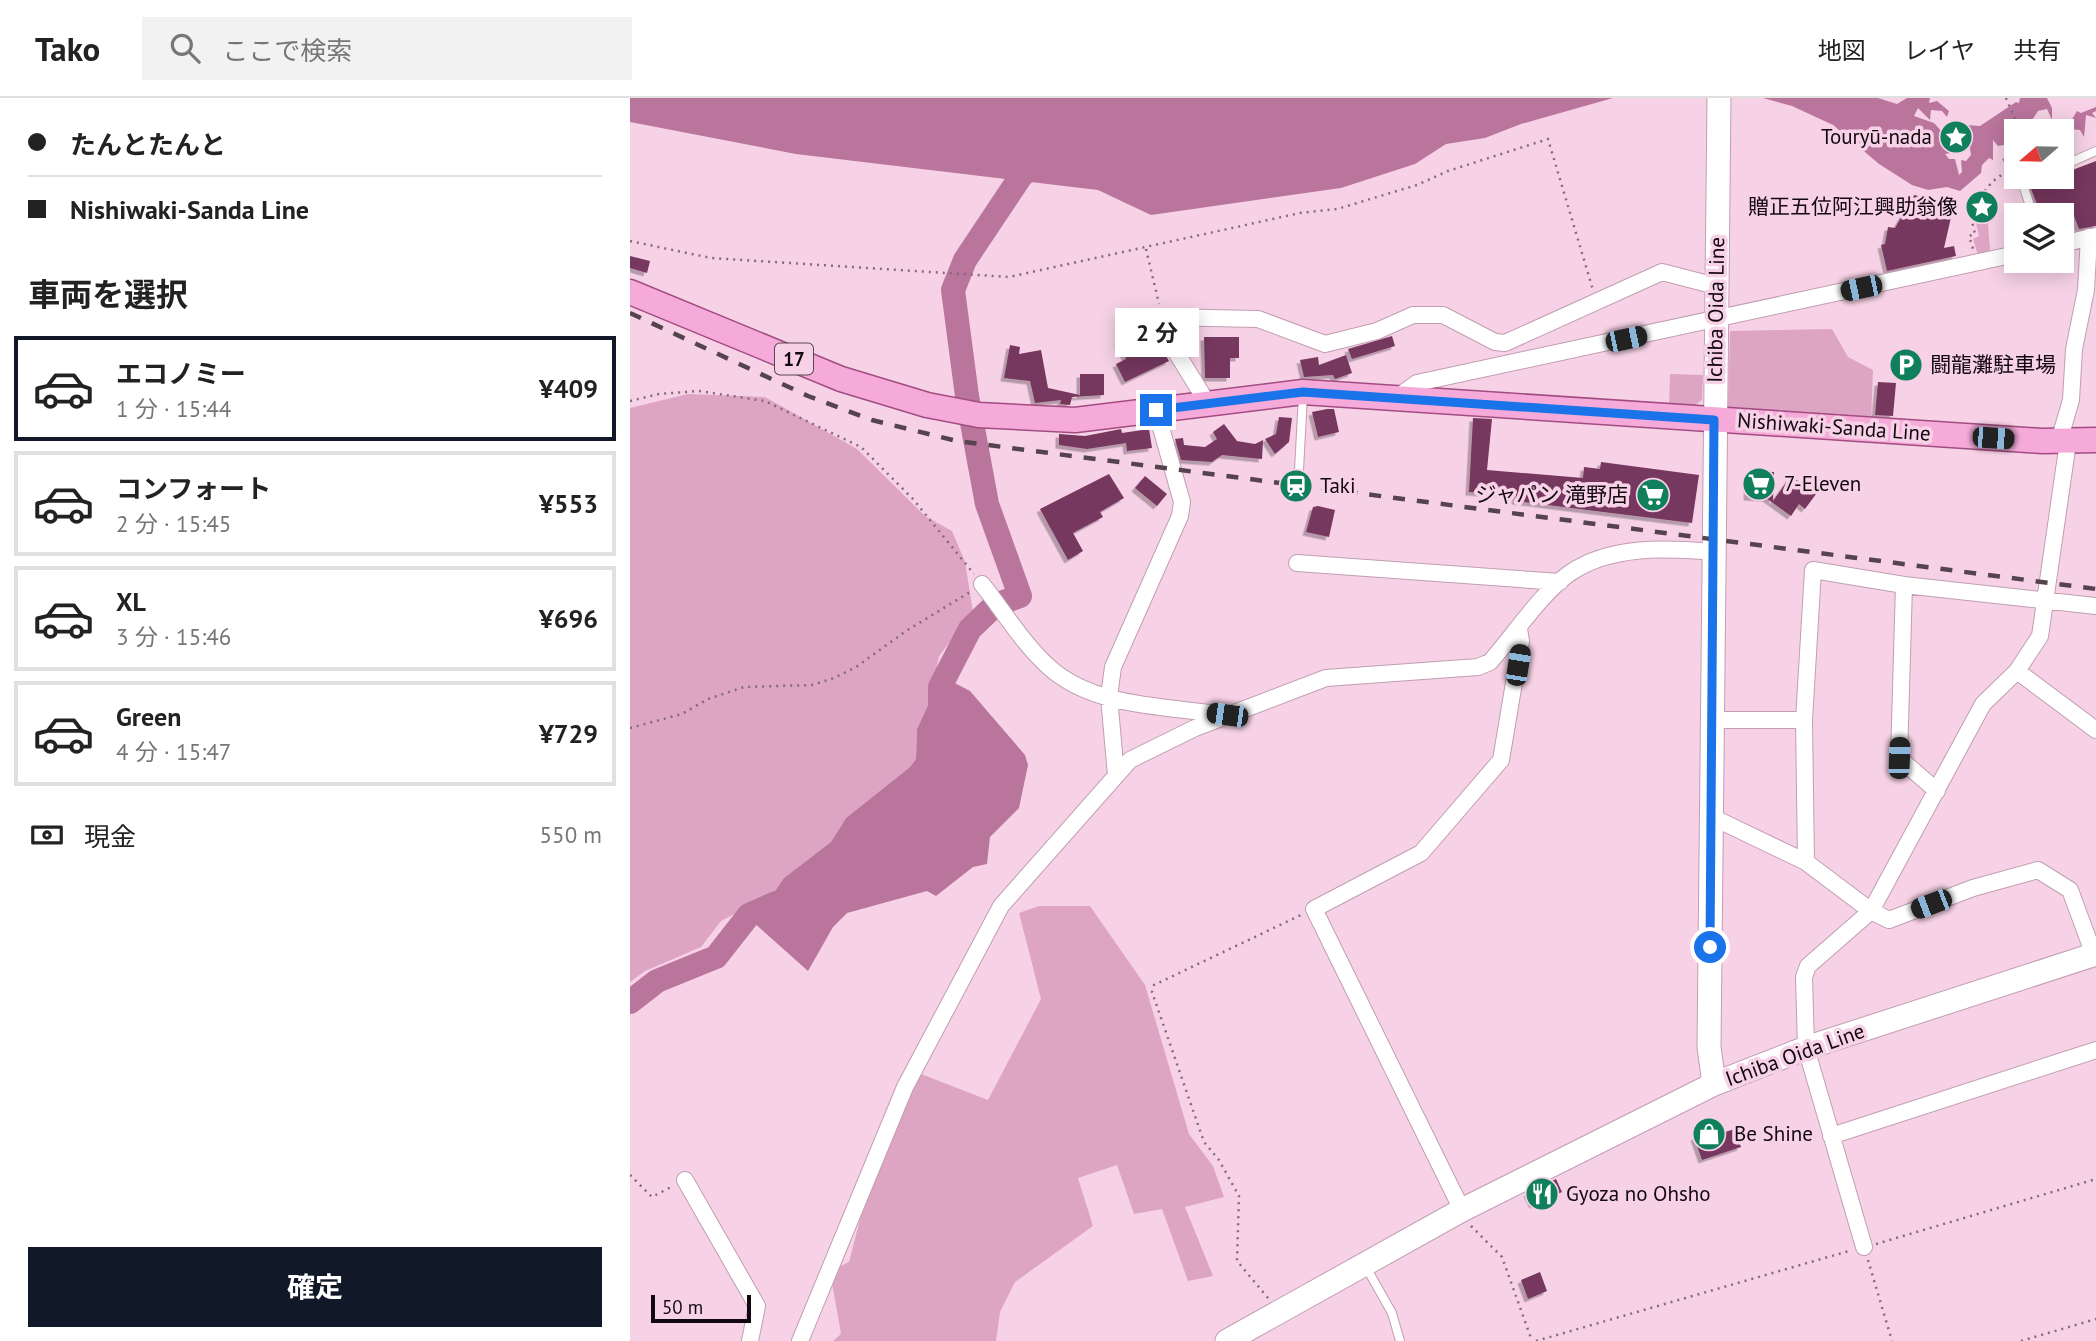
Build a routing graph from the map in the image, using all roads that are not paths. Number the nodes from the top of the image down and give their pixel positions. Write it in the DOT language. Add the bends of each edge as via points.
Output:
graph roads {
  1 [pos="1719,98"];
  2 [pos="2096,151"];
  3 [pos="2074,161"];
  4 [pos="2093,236"];
  5 [pos="2074,241"];
  6 [pos="2004,257"];
  7 [pos="1716,286"];
  8 [pos="630,292"];
  9 [pos="1715,319"];
  10 [pos="1303,392"];
  11 [pos="1396,398"];
  12 [pos="1208,404"];
  13 [pos="1156,410"];
  14 [pos="1714,420"];
  15 [pos="2096,440"];
  16 [pos="2059,441"];
  17 [pos="1299,470"];
  18 [pos="1713,552"];
  19 [pos="1297,563"];
  20 [pos="1560,582"];
  21 [pos="982,584"];
  22 [pos="1904,585"];
  23 [pos="2047,599"];
  24 [pos="2096,606"];
  25 [pos="1519,629"];
  26 [pos="2017,671"];
  27 [pos="1108,697"];
  28 [pos="1227,715"];
  29 [pos="1711,720"];
  30 [pos="1804,720"];
  31 [pos="2096,730"];
  32 [pos="1116,775"];
  33 [pos="1937,791"];
  34 [pos="1710,816"];
  35 [pos="1806,862"];
  36 [pos="1871,911"];
  37 [pos="2095,955"];
  38 [pos="1806,1048"];
  39 [pos="2096,1050"];
  40 [pos="1714,1084"];
  41 [pos="1831,1136"];
  42 [pos="685,1180"];
  43 [pos="1460,1212"];
  44 [pos="1864,1247"];
  45 [pos="1365,1264"];
  46 [pos="750,1341"];
  47 [pos="800,1341"];
  48 [pos="1227,1341"];
  49 [pos="1399,1341"];
  1 -- 7 [label="main road, Ichiba Oida Line"];
  2 -- 3 [label="lane"];
  4 -- 5 [label="street"];
  4 -- 16 [label="street" via="2074,349 2071,400"];
  6 -- 9 [label="street"];
  7 -- 9 [label="main road, Ichiba Oida Line"];
  7 -- 12 [label="street" via="1662,272 1505,343 1443,315 1413,315 1377,331 1325,344 1258,319 1162,317 1165,334"];
  8 -- 13 [label="main road, Nishiwaki-Sanda Line / 17" via="841,379 971,413 1075,420"];
  9 -- 11 [label="street" via="1417,383"];
  9 -- 14 [label="main road, Ichiba Oida Line"];
  10 -- 11 [label="main road, Nishiwaki-Sanda Line / 17"];
  10 -- 12 [label="main road, Nishiwaki-Sanda Line / 17"];
  10 -- 17 [label="lane"];
  11 -- 14 [label="main road, Nishiwaki-Sanda Line / 17"];
  12 -- 13 [label="main road, Nishiwaki-Sanda Line / 17"];
  13 -- 27 [label="street" via="1182,502 1180,516 1113,667"];
  14 -- 16 [label="main road, Nishiwaki-Sanda Line / 17"];
  14 -- 18 [label="main road, Ichiba Oida Line"];
  15 -- 16 [label="main road, Nishiwaki-Sanda Line / 17"];
  16 -- 23 [label="street" via="2067,449"];
  18 -- 20 [label="street" via="1636,551 1572,572"];
  18 -- 29 [label="main road, Ichiba Oida Line"];
  19 -- 20 [label="street"];
  20 -- 25 [label="street"];
  21 -- 27 [label="street" via="1052,670 1085,691"];
  22 -- 23 [label="street"];
  22 -- 30 [label="street" via="1813,570"];
  22 -- 33 [label="street" via="1899,758"];
  23 -- 24 [label="street"];
  23 -- 26 [label="street" via="2040,636"];
  25 -- 28 [label="street" via="1490,662 1478,667 1326,678"];
  25 -- 43 [label="street" via="1521,641 1501,760 1421,853 1314,909"];
  26 -- 31 [label="street"];
  26 -- 33 [label="street" via="1983,704"];
  27 -- 28 [label="street"];
  27 -- 32 [label="street"];
  28 -- 32 [label="street" via="1130,760"];
  29 -- 30 [label="street"];
  29 -- 34 [label="main road, Ichiba Oida Line"];
  30 -- 35 [label="street"];
  32 -- 47 [label="street" via="1001,906 905,1087"];
  33 -- 36 [label="street"];
  34 -- 35 [label="street"];
  34 -- 40 [label="main road, Ichiba Oida Line" via="1709,1047"];
  35 -- 36 [label="street"];
  36 -- 37 [label="street" via="1889,920 1973,888 2038,870 2070,890"];
  36 -- 38 [label="street" via="1808,966 1804,977"];
  37 -- 38 [label="main road, Ichiba Oida Line"];
  38 -- 40 [label="main road, Ichiba Oida Line"];
  38 -- 41 [label="street"];
  39 -- 41 [label="street"];
  40 -- 43 [label="main road"];
  41 -- 44 [label="street"];
  42 -- 46 [label="street" via="757,1306"];
  43 -- 45 [label="main road"];
  45 -- 48 [label="main road"];
  45 -- 49 [label="lane" via="1392,1313"];
}
